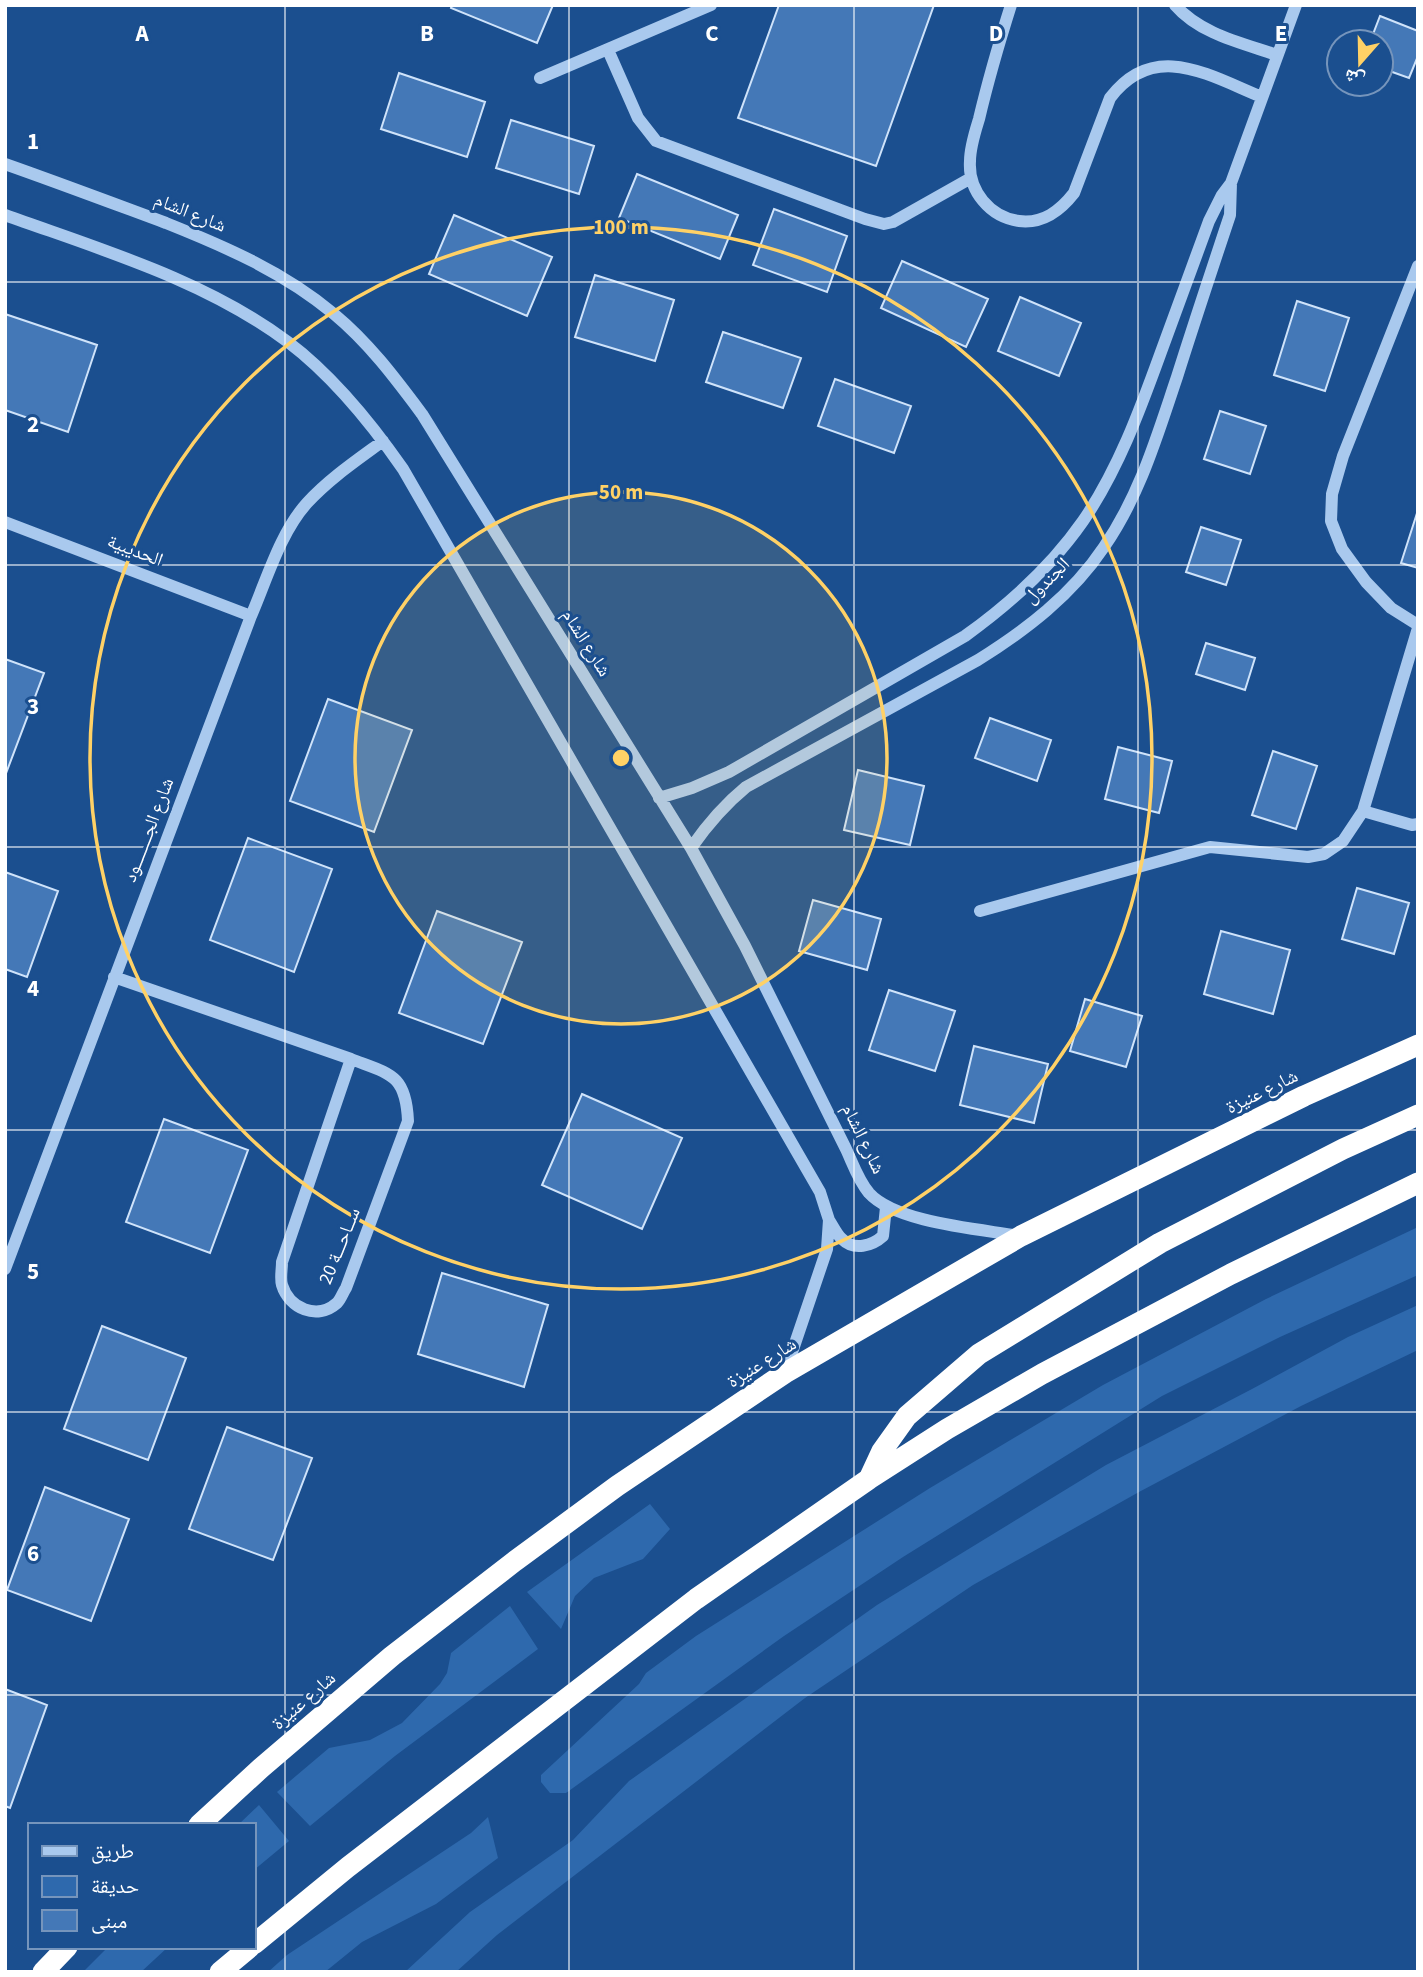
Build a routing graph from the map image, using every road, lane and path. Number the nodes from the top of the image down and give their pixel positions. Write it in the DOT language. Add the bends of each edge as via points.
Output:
graph roads {
  1 [pos="711,5"];
  2 [pos="1012,5"];
  3 [pos="1175,5"];
  4 [pos="1296,5"];
  5 [pos="608,50"];
  6 [pos="1277,55"];
  7 [pos="540,78"];
  8 [pos="1262,97"];
  9 [pos="5,164"];
  10 [pos="971,178"];
  11 [pos="1231,183"];
  12 [pos="5,215"];
  13 [pos="1418,266"];
  14 [pos="383,441"];
  15 [pos="5,522"];
  16 [pos="251,615"];
  17 [pos="1418,627"];
  18 [pos="659,799"];
  19 [pos="1363,811"];
  20 [pos="1418,824"];
  21 [pos="691,848"];
  22 [pos="980,912"];
  23 [pos="114,976"];
  24 [pos="1418,1045"];
  25 [pos="351,1059"];
  26 [pos="1418,1115"];
  27 [pos="1418,1183"];
  28 [pos="886,1207"];
  29 [pos="829,1220"];
  30 [pos="1021,1236"];
  31 [pos="5,1269"];
  32 [pos="785,1373"];
  33 [pos="869,1479"];
  34 [pos="201,1823"];
  35 [pos="256,1943"];
  36 [pos="65,1949"];
  37 [pos="248,1949"];
  38 [pos="43,1972"];
  39 [pos="220,1972"];
  1 -- 5 [label="street"];
  2 -- 10 [label="street" via="972,147"];
  3 -- 6 [label="street" via="1197,25"];
  4 -- 6 [label="street, الجندول"];
  5 -- 7 [label="street"];
  5 -- 10 [label="street" via="638,118 656,141 865,219 893,222"];
  6 -- 8 [label="street, الجندول"];
  8 -- 10 [label="street" via="1180,66 1147,68 1120,85 1110,98 1074,193 1053,214 1009,219 984,203"];
  8 -- 11 [label="street, الجندول"];
  9 -- 18 [label="street, شارع الشام" via="239,254 301,289 357,334 422,414"];
  11 -- 18 [label="street, الجندول" via="1214,208 1141,406 1105,484 1084,520 1040,573 999,612 953,643 729,772"];
  11 -- 21 [label="street, الجندول" via="1230,215 1153,450 1124,514 1084,573 1014,638 746,787"];
  12 -- 14 [label="street" via="166,275 261,323 325,374"];
  13 -- 17 [label="street" via="1343,456 1332,494 1331,521 1342,549 1366,582"];
  14 -- 16 [label="street, شارع الجــــــــود" via="306,505 281,546"];
  14 -- 29 [label="street" via="403,468 809,1168"];
  15 -- 16 [label="street, الحديبية"];
  16 -- 23 [label="street, شارع الجــــــــود"];
  17 -- 19 [label="street"];
  18 -- 21 [label="street, شارع الشام"];
  19 -- 20 [label="street"];
  19 -- 22 [label="street" via="1343,841 1324,855 1308,858 1210,847"];
  21 -- 28 [label="street, شارع الشام" via="745,946 860,1182"];
  23 -- 25 [label="street, ســاحـــة 20"];
  23 -- 31 [label="street, شارع الجــــــــود"];
  24 -- 30 [label="highway, شارع عنيزة"];
  25 -- 25 [label="street, ســاحـــة 20" via="400,1083 407,1099 408,1121 346,1288 337,1303 322,1311 305,1311 288,1300 281,1282 282,1262"];
  26 -- 33 [label="highway" via="1160,1242 979,1354 906,1416"];
  27 -- 33 [label="highway" via="1230,1274 1042,1374"];
  28 -- 29 [label="street" via="883,1236 871,1245 858,1247 842,1240"];
  28 -- 30 [label="street, شارع الشام" via="934,1222"];
  29 -- 32 [label="street" via="827,1249"];
  30 -- 32 [label="highway, شارع عنيزة"];
  32 -- 34 [label="highway, شارع عنيزة" via="494,1576 392,1656"];
  33 -- 35 [label="highway" via="696,1599"];
  36 -- 38 [label="highway"];
  37 -- 39 [label="highway"];
}
